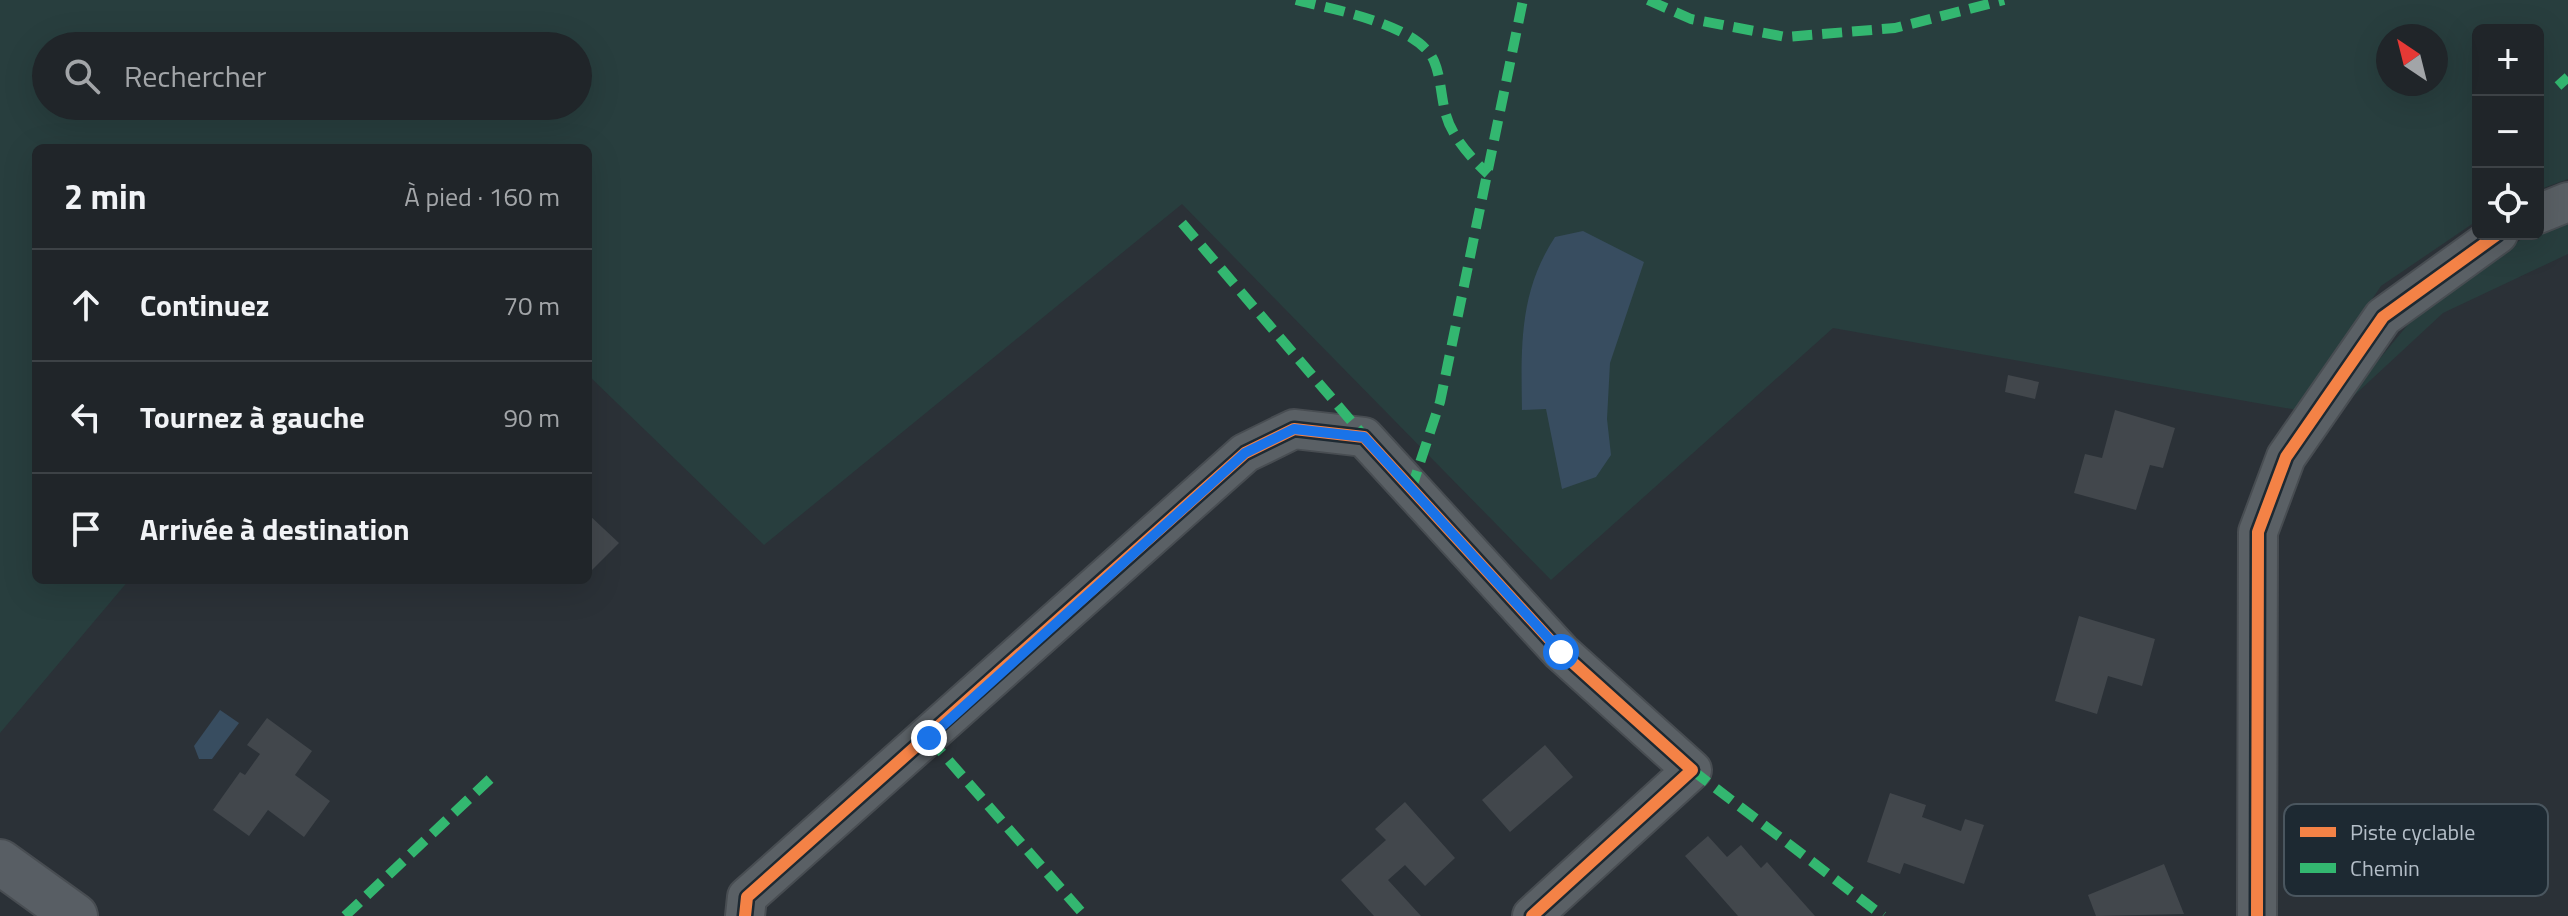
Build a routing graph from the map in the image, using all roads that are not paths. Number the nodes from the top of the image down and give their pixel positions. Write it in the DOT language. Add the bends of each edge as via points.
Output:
graph roads {
  1 [pos="2568,202"];
  2 [pos="2544,212"];
  3 [pos="2490,240"];
  4 [pos="0,862"];
  5 [pos="75,916"];
  6 [pos="745,916"];
  7 [pos="1532,916"];
  8 [pos="2257,916"];
  1 -- 2 [label="street"];
  3 -- 8 [label="street" via="2383,317 2286,457 2258,532"];
  4 -- 5 [label="main road"];
  6 -- 7 [label="street" via="747,897 1245,453 1294,429 1364,437 1561,652 1692,770"];
}
